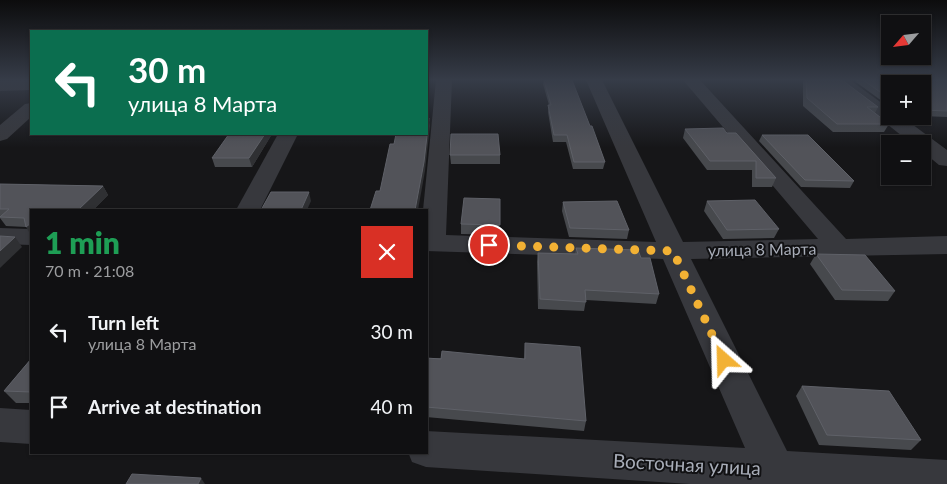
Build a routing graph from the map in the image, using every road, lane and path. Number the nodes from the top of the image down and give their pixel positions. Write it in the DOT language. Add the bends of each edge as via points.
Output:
graph roads {
  1 [pos="441,103"];
  2 [pos="604,103"];
  3 [pos="711,103"];
  4 [pos="870,103"];
  5 [pos="30,109"];
  6 [pos="0,135"];
  7 [pos="287,135"];
  8 [pos="947,160"];
  9 [pos="249,209"];
  10 [pos="0,236"];
  11 [pos="30,237"];
  12 [pos="430,243"];
  13 [pos="947,245"];
  14 [pos="840,248"];
  15 [pos="673,251"];
  16 [pos="0,425"];
  17 [pos="30,427"];
  18 [pos="428,449"];
  19 [pos="778,476"];
  20 [pos="947,480"];
  1 -- 12 [label="street"];
  2 -- 15 [label="street"];
  3 -- 14 [label="street"];
  4 -- 8 [label="street"];
  5 -- 6 [label="street"];
  7 -- 9 [label="street"];
  10 -- 11 [label="street"];
  12 -- 15 [label="street, улица 8 Марта"];
  13 -- 14 [label="street, улица 8 Марта"];
  14 -- 15 [label="street, улица 8 Марта"];
  15 -- 19 [label="street"];
  16 -- 17 [label="street"];
  18 -- 19 [label="street, Восточная улица"];
  19 -- 20 [label="street, Восточная улица"];
}
